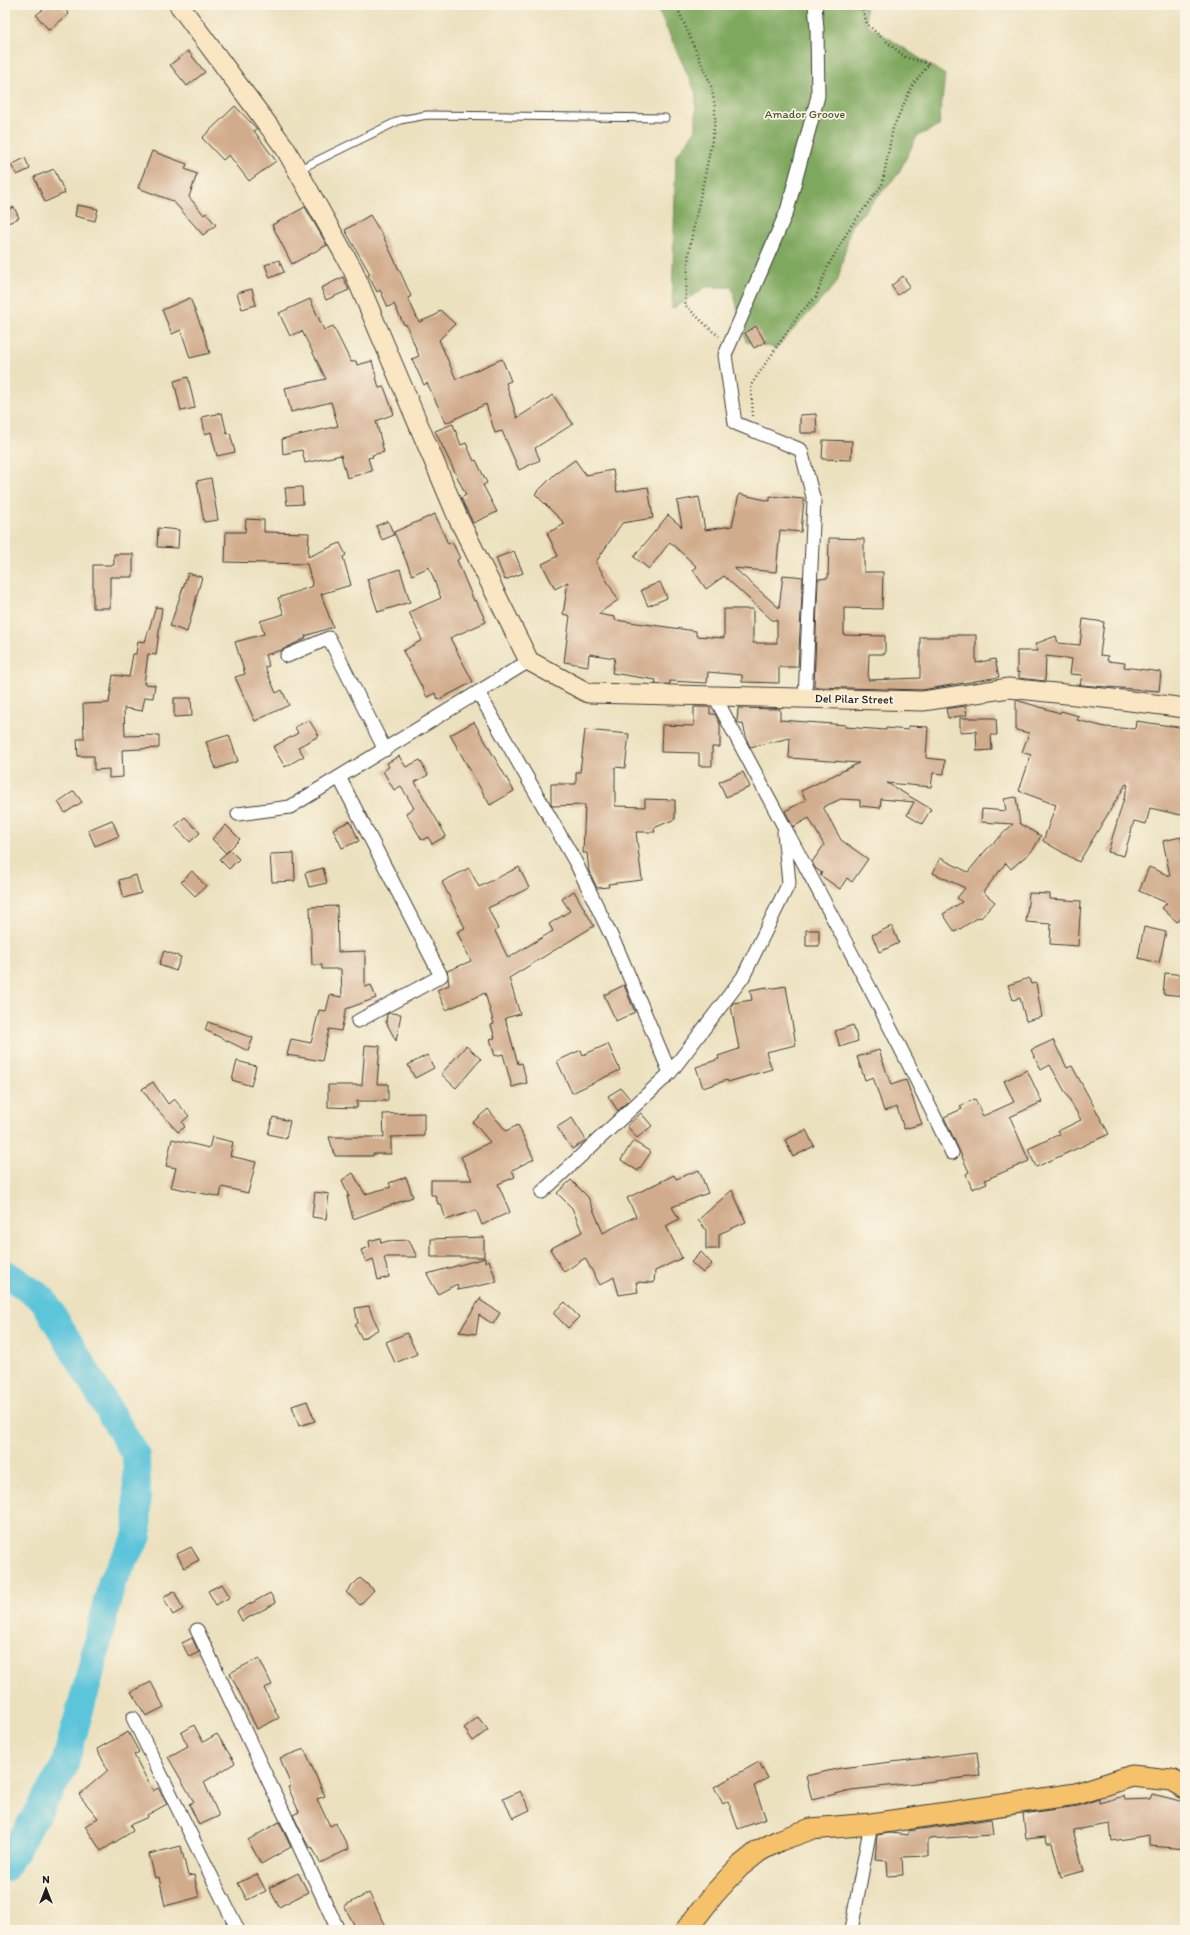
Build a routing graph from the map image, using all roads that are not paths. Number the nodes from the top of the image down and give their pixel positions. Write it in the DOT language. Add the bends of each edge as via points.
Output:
graph roads {
  1 [pos="179,5"];
  2 [pos="815,5"];
  3 [pos="665,118"];
  4 [pos="297,171"];
  5 [pos="287,656"];
  6 [pos="529,661"];
  7 [pos="478,692"];
  8 [pos="714,695"];
  9 [pos="805,698"];
  10 [pos="1185,708"];
  11 [pos="385,750"];
  12 [pos="339,777"];
  13 [pos="238,814"];
  14 [pos="783,827"];
  15 [pos="358,1020"];
  16 [pos="670,1073"];
  17 [pos="952,1153"];
  18 [pos="542,1192"];
  19 [pos="197,1630"];
  20 [pos="133,1718"];
  21 [pos="1180,1783"];
  22 [pos="871,1824"];
  23 [pos="238,1930"];
  24 [pos="338,1930"];
  25 [pos="686,1930"];
  26 [pos="852,1930"];
  1 -- 4 [label="street" via="285,148"];
  2 -- 9 [label="street" via="818,96 787,211 725,355 735,423 801,450 814,501"];
  3 -- 4 [label="lane" via="427,115 400,120"];
  4 -- 6 [label="street" via="353,270 458,518"];
  5 -- 11 [label="street" via="329,638"];
  6 -- 7 [label="street"];
  6 -- 8 [label="street, Del Pilar Street" via="588,693"];
  7 -- 11 [label="street"];
  7 -- 16 [label="street" via="576,863 618,950"];
  8 -- 9 [label="street, Del Pilar Street"];
  8 -- 14 [label="street"];
  9 -- 10 [label="street, Del Pilar Street" via="923,701 1009,688"];
  11 -- 12 [label="street"];
  12 -- 13 [label="street" via="290,807"];
  12 -- 15 [label="street" via="441,976"];
  14 -- 16 [label="street" via="789,883 744,977"];
  14 -- 17 [label="street" via="908,1060"];
  16 -- 18 [label="street"];
  19 -- 24 [label="street"];
  20 -- 23 [label="street"];
  21 -- 22 [label="main road" via="1132,1776 1076,1794"];
  22 -- 25 [label="main road" via="811,1829 780,1840 760,1851 739,1867"];
  22 -- 26 [label="street"];
}
